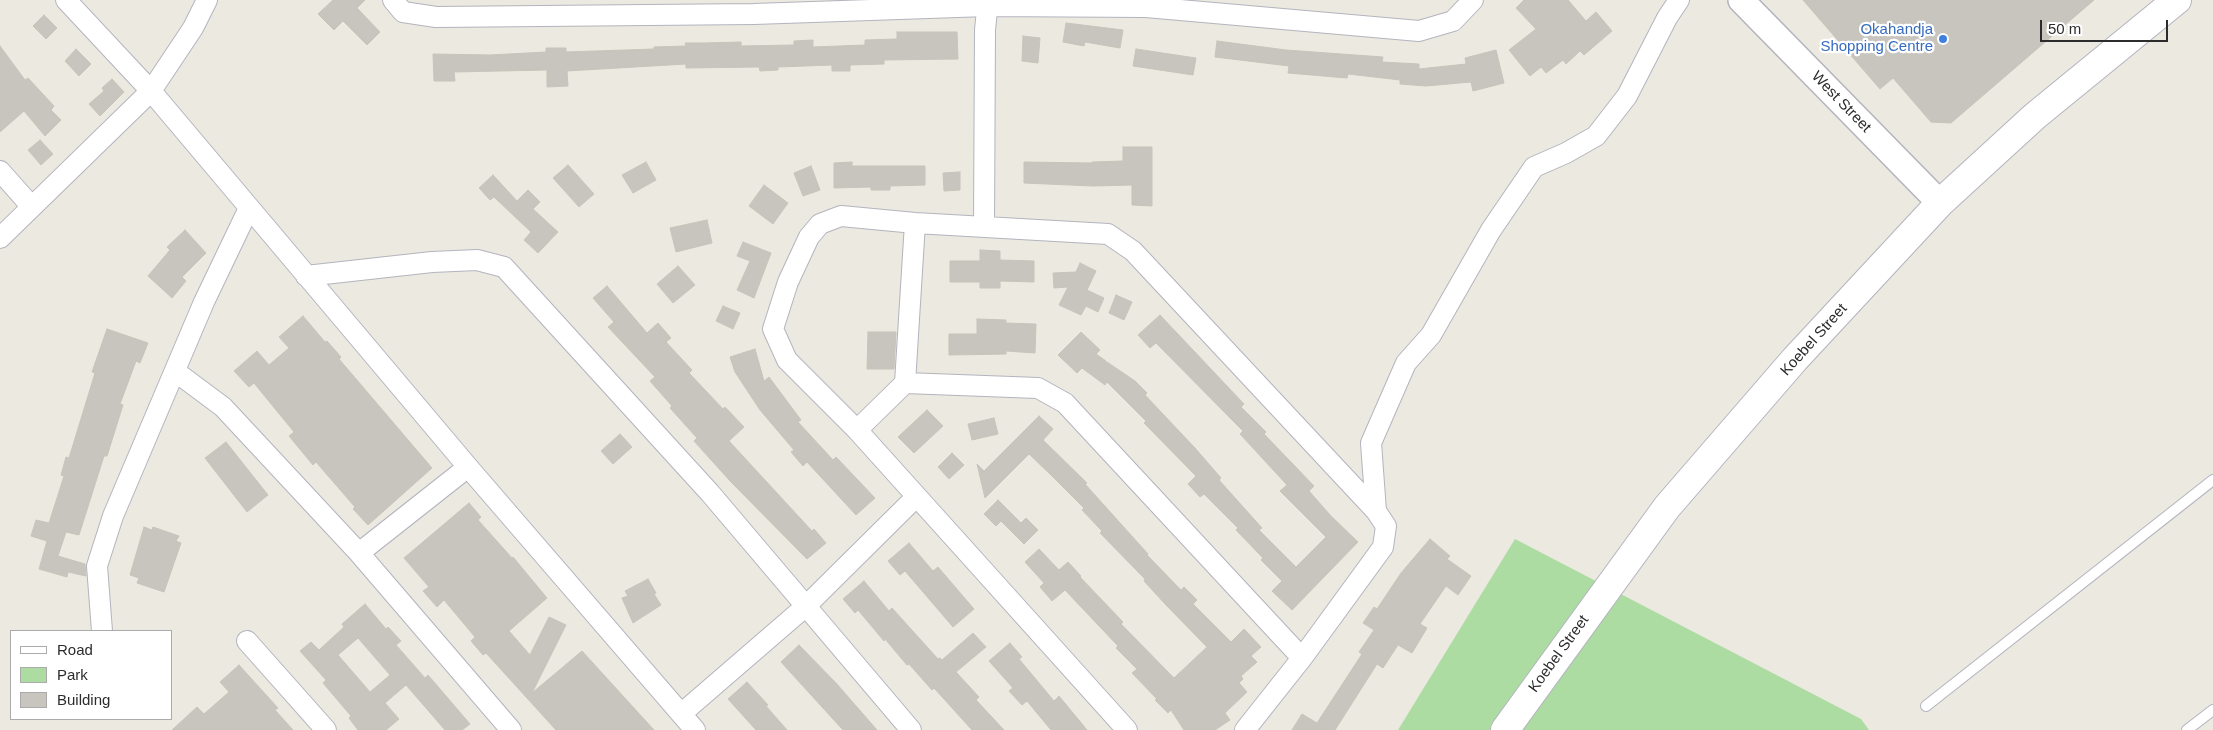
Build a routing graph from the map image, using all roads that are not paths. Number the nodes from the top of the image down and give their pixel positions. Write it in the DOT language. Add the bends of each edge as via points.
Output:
graph roads {
  1 [pos="66,0"];
  2 [pos="207,0"];
  3 [pos="393,0"];
  4 [pos="1473,0"];
  5 [pos="1679,0"];
  6 [pos="1741,0"];
  7 [pos="2177,0"];
  8 [pos="988,3"];
  9 [pos="1146,4"];
  10 [pos="754,7"];
  11 [pos="486,8"];
  12 [pos="151,91"];
  13 [pos="0,171"];
  14 [pos="1940,203"];
  15 [pos="32,207"];
  16 [pos="249,208"];
  17 [pos="915,223"];
  18 [pos="984,226"];
  19 [pos="0,238"];
  20 [pos="306,276"];
  21 [pos="176,372"];
  22 [pos="905,384"];
  23 [pos="857,430"];
  24 [pos="468,467"];
  25 [pos="2213,480"];
  26 [pos="916,497"];
  27 [pos="1376,510"];
  28 [pos="358,553"];
  29 [pos="806,606"];
  30 [pos="102,630"];
  31 [pos="246,641"];
  32 [pos="1302,658"];
  33 [pos="1926,706"];
  34 [pos="2213,710"];
  35 [pos="681,714"];
  36 [pos="326,730"];
  37 [pos="511,730"];
  38 [pos="695,730"];
  39 [pos="911,730"];
  40 [pos="1127,730"];
  41 [pos="1246,730"];
  42 [pos="1505,730"];
  43 [pos="2187,730"];
  1 -- 12 [label="street"];
  2 -- 12 [label="street" via="193,28"];
  3 -- 11 [label="street" via="403,12 436,17"];
  4 -- 9 [label="street" via="1453,21 1419,31"];
  5 -- 27 [label="street" via="1627,96 1596,136 1534,167 1491,230 1431,334 1406,363 1371,443"];
  6 -- 14 [label="street, West Street"];
  7 -- 14 [label="main road, Koebel Street" via="2035,116"];
  8 -- 9 [label="street"];
  8 -- 10 [label="street"];
  8 -- 18 [label="street" via="985,30"];
  10 -- 11 [label="street"];
  12 -- 15 [label="street"];
  12 -- 16 [label="street"];
  13 -- 15 [label="street"];
  14 -- 42 [label="main road, Koebel Street" via="1795,360 1667,507"];
  15 -- 19 [label="street"];
  16 -- 20 [label="street"];
  16 -- 21 [label="street" via="204,302"];
  17 -- 18 [label="street"];
  17 -- 22 [label="street"];
  17 -- 23 [label="street" via="841,216 820,224 809,237 788,282 773,329 787,360"];
  18 -- 27 [label="street" via="1108,234 1133,251"];
  20 -- 24 [label="street"];
  20 -- 29 [label="street" via="432,262 477,260 504,267 710,493"];
  21 -- 28 [label="street" via="223,407"];
  21 -- 30 [label="street" via="113,516 96,566"];
  22 -- 23 [label="street"];
  22 -- 32 [label="street" via="1038,388 1065,403"];
  23 -- 26 [label="street"];
  24 -- 28 [label="street"];
  24 -- 35 [label="street"];
  25 -- 33 [label="lane"];
  26 -- 29 [label="street"];
  26 -- 40 [label="street"];
  27 -- 32 [label="street" via="1386,526 1383,547"];
  28 -- 37 [label="street"];
  29 -- 35 [label="street"];
  29 -- 39 [label="street"];
  31 -- 36 [label="street"];
  32 -- 41 [label="street"];
  34 -- 43 [label="lane"];
  35 -- 38 [label="street"];
}
